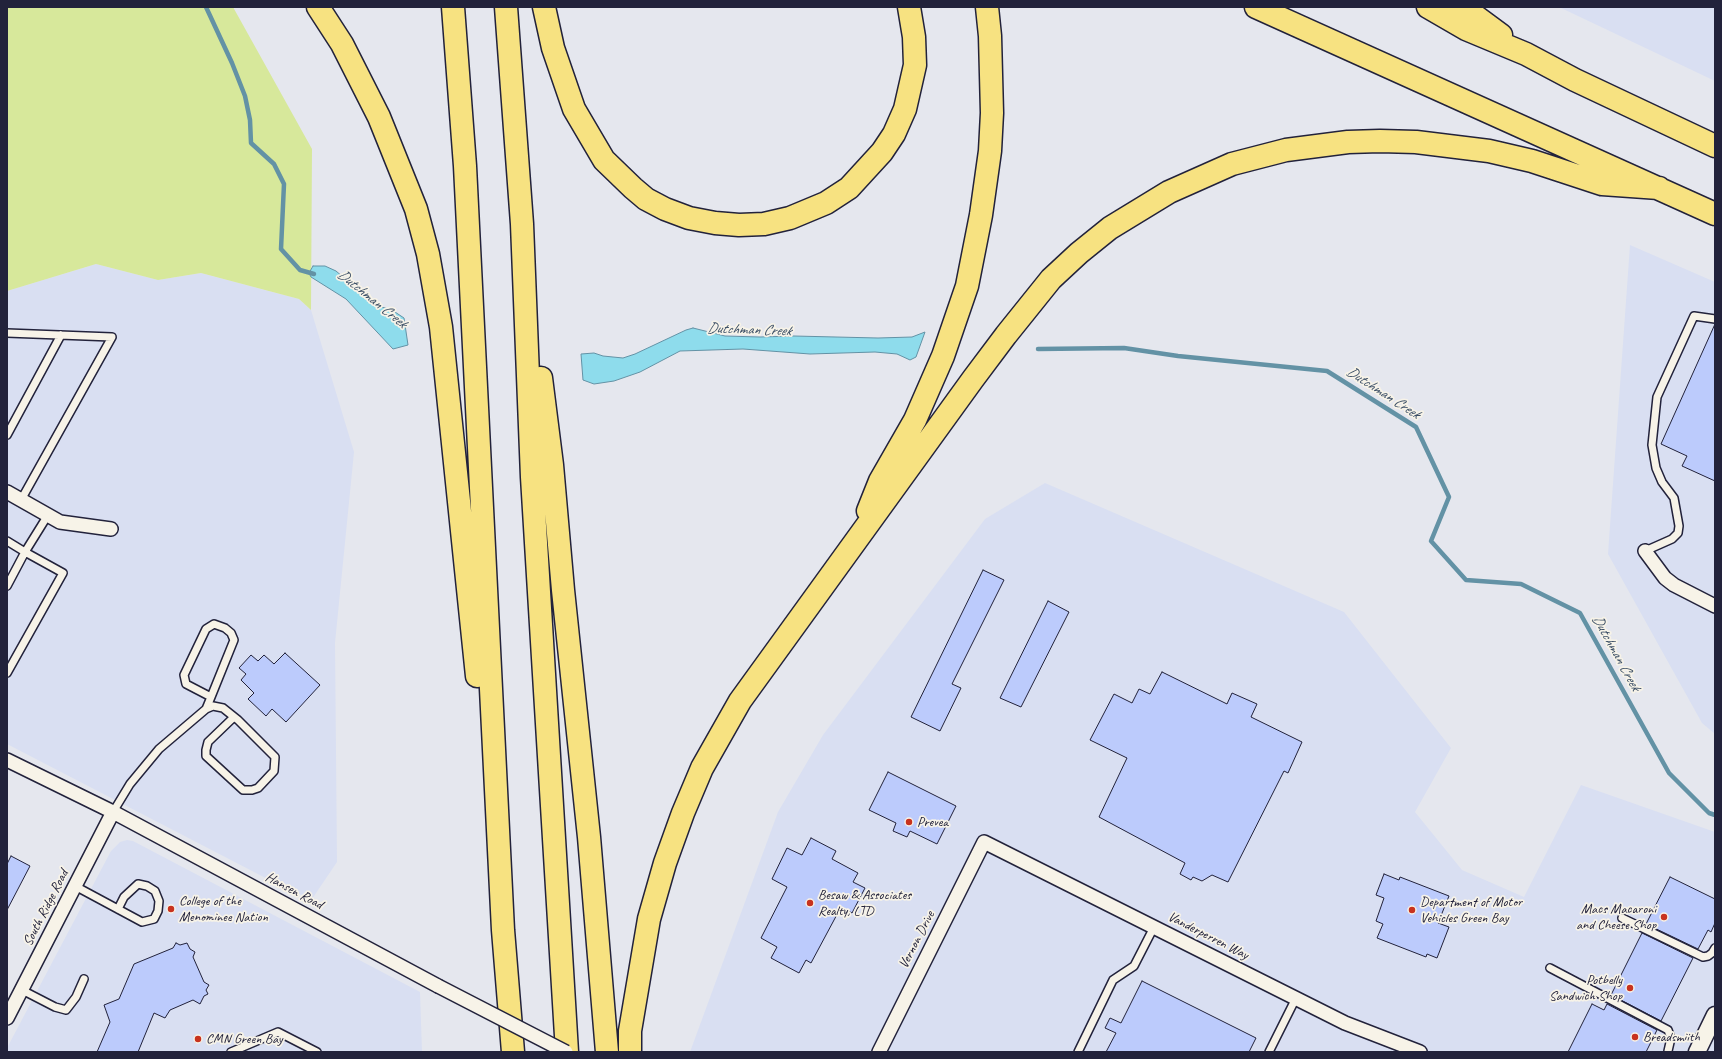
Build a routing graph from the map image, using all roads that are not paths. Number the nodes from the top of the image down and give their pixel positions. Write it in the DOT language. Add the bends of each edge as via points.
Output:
graph roads {
  1 [pos="318,7"];
  2 [pos="453,7"];
  3 [pos="506,7"];
  4 [pos="544,7"];
  5 [pos="909,7"];
  6 [pos="987,7"];
  7 [pos="1256,7"];
  8 [pos="1428,7"];
  9 [pos="1463,7"];
  10 [pos="1526,54"];
  11 [pos="1715,146"];
  12 [pos="1659,188"];
  13 [pos="1715,214"];
  14 [pos="522,224"];
  15 [pos="1715,319"];
  16 [pos="7,333"];
  17 [pos="61,335"];
  18 [pos="7,435"];
  19 [pos="7,492"];
  20 [pos="21,500"];
  21 [pos="48,515"];
  22 [pos="111,529"];
  23 [pos="7,541"];
  24 [pos="855,544"];
  25 [pos="1645,551"];
  26 [pos="25,552"];
  27 [pos="7,586"];
  28 [pos="1715,606"];
  29 [pos="7,673"];
  30 [pos="211,697"];
  31 [pos="206,709"];
  32 [pos="234,717"];
  33 [pos="7,760"];
  34 [pos="113,812"];
  35 [pos="984,842"];
  36 [pos="75,886"];
  37 [pos="118,909"];
  38 [pos="1622,918"];
  39 [pos="1154,927"];
  40 [pos="503,930"];
  41 [pos="1715,948"];
  42 [pos="1550,968"];
  43 [pos="84,979"];
  44 [pos="22,990"];
  45 [pos="1296,998"];
  46 [pos="1715,1015"];
  47 [pos="7,1018"];
  48 [pos="1668,1051"];
  49 [pos="231,1052"];
  50 [pos="317,1052"];
  51 [pos="512,1052"];
  52 [pos="567,1052"];
  53 [pos="607,1052"];
  54 [pos="630,1052"];
  55 [pos="879,1052"];
  56 [pos="1078,1052"];
  57 [pos="1268,1052"];
  58 [pos="1420,1052"];
  59 [pos="1696,1052"];
  1 -- 40 [label="highway" via="342,44 379,117 411,196 428,254 441,327"];
  2 -- 40 [label="highway" via="465,166"];
  3 -- 14 [label="highway"];
  4 -- 5 [label="highway" via="553,48 574,109 604,160 646,199 665,210 689,218 739,225 764,224 790,218 826,203 849,188 882,152 894,134 905,109 915,65"];
  6 -- 24 [label="highway" via="992,113 990,151 967,286 918,413 880,481"];
  7 -- 12 [label="highway"];
  8 -- 10 [label="highway" via="1466,29"];
  9 -- 10 [label="highway"];
  10 -- 11 [label="highway"];
  12 -- 13 [label="highway"];
  12 -- 24 [label="highway" via="1602,184 1532,161 1489,151 1416,142 1348,142 1286,150 1232,164 1169,192 1110,228 1051,279 1006,335"];
  14 -- 52 [label="highway" via="532,478"];
  14 -- 53 [label="highway" via="552,465 589,837"];
  15 -- 25 [label="lane" via="1694,316 1657,397 1652,445 1656,468 1662,482 1674,498 1679,526 1678,533 1672,539"];
  16 -- 17 [label="lane"];
  17 -- 18 [label="lane"];
  17 -- 20 [label="lane" via="112,337"];
  19 -- 20 [label="street"];
  20 -- 21 [label="street"];
  21 -- 22 [label="street" via="60,522"];
  21 -- 26 [label="lane"];
  23 -- 26 [label="lane"];
  24 -- 54 [label="highway" via="740,701 702,768 665,863 649,919 630,1031"];
  25 -- 28 [label="street" via="1665,578"];
  26 -- 27 [label="lane"];
  26 -- 29 [label="lane" via="63,572"];
  30 -- 30 [label="lane" via="234,640 225,628 214,624 206,629 184,675 186,684"];
  30 -- 31 [label="lane"];
  31 -- 32 [label="lane" via="213,706 224,708"];
  31 -- 34 [label="lane" via="159,749 130,784"];
  32 -- 32 [label="lane" via="275,757 274,771 258,788 252,790 244,790 206,756 208,742"];
  33 -- 34 [label="street, Hansen Road"];
  34 -- 36 [label="street, South Ridge Road"];
  34 -- 52 [label="street, Hansen Road, bridge"];
  35 -- 39 [label="street, Vanderperren Way"];
  35 -- 55 [label="street, Vernon Drive"];
  36 -- 37 [label="lane"];
  36 -- 44 [label="street, South Ridge Road"];
  37 -- 37 [label="lane" via="142,922 154,919 159,901 155,892 147,886 138,884 124,897"];
  38 -- 41 [label="lane" via="1703,957 1708,956"];
  39 -- 45 [label="street, Vanderperren Way"];
  39 -- 56 [label="lane" via="1134,966 1113,980"];
  40 -- 51 [label="highway"];
  42 -- 48 [label="lane" via="1668,1030 1671,1038"];
  43 -- 44 [label="lane" via="76,997 66,1010"];
  44 -- 47 [label="street, South Ridge Road"];
  45 -- 57 [label="lane"];
  45 -- 58 [label="street, Vanderperren Way" via="1345,1023"];
  46 -- 59 [label="street"];
  49 -- 50 [label="lane" via="278,1032"];
}
